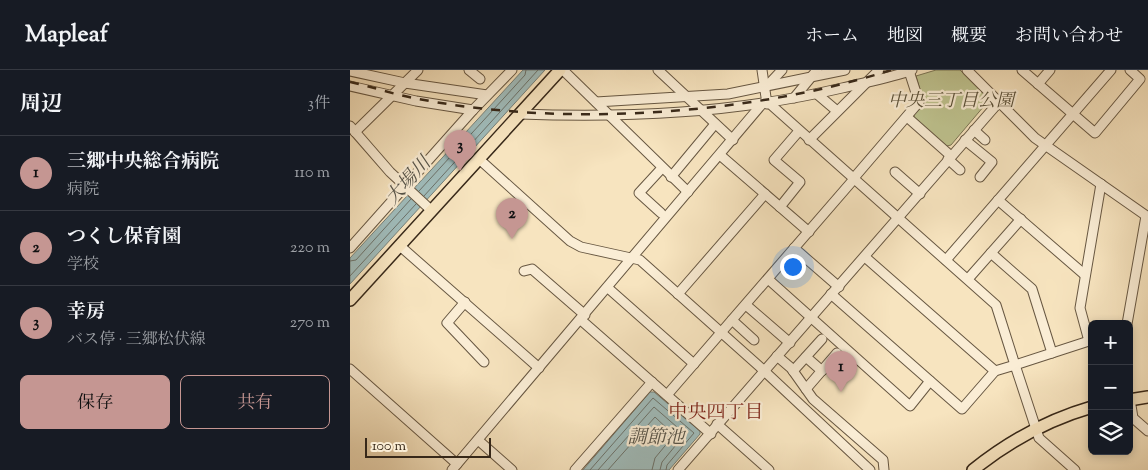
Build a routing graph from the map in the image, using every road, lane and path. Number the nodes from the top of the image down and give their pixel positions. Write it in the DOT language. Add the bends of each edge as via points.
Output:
graph roads {
  1 [pos="418,70"];
  2 [pos="469,70"];
  3 [pos="512,70"];
  4 [pos="561,70"];
  5 [pos="658,70"];
  6 [pos="762,70"];
  7 [pos="782,70"];
  8 [pos="817,70"];
  9 [pos="845,70"];
  10 [pos="879,70"];
  11 [pos="967,70"];
  12 [pos="1022,70"];
  13 [pos="1050,70"];
  14 [pos="1111,70"];
  15 [pos="1130,70"];
  16 [pos="350,71"];
  17 [pos="911,71"];
  18 [pos="480,79"];
  19 [pos="809,79"];
  20 [pos="405,83"];
  21 [pos="864,83"];
  22 [pos="1038,84"];
  23 [pos="350,86"];
  24 [pos="766,87"];
  25 [pos="817,94"];
  26 [pos="390,96"];
  27 [pos="487,96"];
  28 [pos="687,97"];
  29 [pos="794,98"];
  30 [pos="596,102"];
  31 [pos="999,102"];
  32 [pos="766,104"];
  33 [pos="473,110"];
  34 [pos="837,111"];
  35 [pos="702,112"];
  36 [pos="520,114"];
  37 [pos="1073,114"];
  38 [pos="612,117"];
  39 [pos="907,118"];
  40 [pos="715,124"];
  41 [pos="353,129"];
  42 [pos="974,130"];
  43 [pos="799,131"];
  44 [pos="733,140"];
  45 [pos="810,140"];
  46 [pos="965,140"];
  47 [pos="985,140"];
  48 [pos="1045,146"];
  49 [pos="720,155"];
  50 [pos="950,158"];
  51 [pos="479,159"];
  52 [pos="662,168"];
  53 [pos="960,170"];
  54 [pos="895,172"];
  55 [pos="980,176"];
  56 [pos="671,177"];
  57 [pos="853,179"];
  58 [pos="1101,184"];
  59 [pos="407,189"];
  60 [pos="688,192"];
  61 [pos="765,194"];
  62 [pos="920,194"];
  63 [pos="998,200"];
  64 [pos="780,207"];
  65 [pos="430,208"];
  66 [pos="661,213"];
  67 [pos="1147,217"];
  68 [pos="898,218"];
  69 [pos="1021,218"];
  70 [pos="808,232"];
  71 [pos="400,246"];
  72 [pos="350,248"];
  73 [pos="794,248"];
  74 [pos="991,253"];
  75 [pos="634,257"];
  76 [pos="865,257"];
  77 [pos="946,260"];
  78 [pos="524,270"];
  79 [pos="1085,275"];
  80 [pos="768,279"];
  81 [pos="968,279"];
  82 [pos="839,287"];
  83 [pos="608,288"];
  84 [pos="678,294"];
  85 [pos="831,294"];
  86 [pos="350,300"];
  87 [pos="465,302"];
  88 [pos="746,304"];
  89 [pos="583,317"];
  90 [pos="811,318"];
  91 [pos="732,320"];
  92 [pos="1128,320"];
  93 [pos="721,332"];
  94 [pos="1088,334"];
  95 [pos="822,339"];
  96 [pos="754,340"];
  97 [pos="1088,341"];
  98 [pos="790,343"];
  99 [pos="837,353"];
  100 [pos="1052,353"];
  101 [pos="777,356"];
  102 [pos="806,357"];
  103 [pos="484,362"];
  104 [pos="694,364"];
  105 [pos="1015,365"];
  106 [pos="539,368"];
  107 [pos="350,369"];
  108 [pos="764,370"];
  109 [pos="793,371"];
  110 [pos="822,371"];
  111 [pos="995,371"];
  112 [pos="930,381"];
  113 [pos="652,382"];
  114 [pos="806,389"];
  115 [pos="667,395"];
  116 [pos="1148,397"];
  117 [pos="1133,399"];
  118 [pos="1088,409"];
  119 [pos="1132,410"];
  120 [pos="717,424"];
  121 [pos="1035,429"];
  122 [pos="1148,431"];
  123 [pos="711,434"];
  124 [pos="478,440"];
  125 [pos="455,467"];
  126 [pos="512,470"];
  127 [pos="575,470"];
  128 [pos="678,470"];
  129 [pos="769,470"];
  130 [pos="870,470"];
  131 [pos="884,470"];
  132 [pos="973,470"];
  133 [pos="1075,470"];
  1 -- 20 [label="street"];
  2 -- 18 [label="street"];
  3 -- 27 [label="street"];
  4 -- 30 [label="street"];
  4 -- 36 [label="main road"];
  5 -- 28 [label="street"];
  6 -- 24 [label="street"];
  7 -- 24 [label="street"];
  8 -- 19 [label="street"];
  9 -- 19 [label="street"];
  10 -- 21 [label="street"];
  11 -- 31 [label="street"];
  12 -- 22 [label="street"];
  13 -- 22 [label="street"];
  14 -- 37 [label="street"];
  15 -- 37 [label="street" via="1140,78 1095,133"];
  16 -- 20 [label="street"];
  17 -- 21 [label="street"];
  17 -- 39 [label="street" via="919,102"];
  19 -- 24 [label="street"];
  19 -- 29 [label="street"];
  20 -- 26 [label="street"];
  20 -- 27 [label="street"];
  21 -- 25 [label="street"];
  21 -- 34 [label="street"];
  22 -- 37 [label="street"];
  23 -- 26 [label="street"];
  24 -- 28 [label="street"];
  24 -- 32 [label="street"];
  25 -- 29 [label="street"];
  25 -- 34 [label="street"];
  26 -- 33 [label="street"];
  26 -- 41 [label="street"];
  27 -- 33 [label="street"];
  28 -- 30 [label="street"];
  28 -- 35 [label="street"];
  29 -- 32 [label="street"];
  30 -- 38 [label="street"];
  31 -- 42 [label="street"];
  31 -- 48 [label="street"];
  32 -- 35 [label="street"];
  32 -- 43 [label="street"];
  32 -- 44 [label="street"];
  33 -- 59 [label="street"];
  34 -- 45 [label="street"];
  35 -- 38 [label="street"];
  35 -- 40 [label="street"];
  36 -- 38 [label="street"];
  36 -- 51 [label="main road"];
  37 -- 48 [label="street"];
  38 -- 52 [label="street"];
  39 -- 50 [label="street"];
  39 -- 57 [label="street"];
  40 -- 44 [label="street"];
  40 -- 56 [label="street"];
  41 -- 59 [label="street"];
  42 -- 46 [label="street"];
  42 -- 47 [label="street"];
  43 -- 45 [label="street"];
  43 -- 64 [label="street" via="774,160 800,182"];
  44 -- 49 [label="street"];
  45 -- 57 [label="street"];
  46 -- 50 [label="street"];
  46 -- 55 [label="street" via="992,162"];
  48 -- 58 [label="street"];
  48 -- 63 [label="street"];
  49 -- 60 [label="street"];
  49 -- 61 [label="street"];
  50 -- 53 [label="street"];
  50 -- 62 [label="street"];
  51 -- 65 [label="main road"];
  51 -- 75 [label="street" via="581,247"];
  52 -- 56 [label="street"];
  52 -- 66 [label="street" via="639,193"];
  54 -- 62 [label="street"];
  56 -- 60 [label="street"];
  57 -- 68 [label="street"];
  57 -- 70 [label="street"];
  58 -- 67 [label="street"];
  58 -- 79 [label="street"];
  59 -- 65 [label="street"];
  59 -- 72 [label="street"];
  60 -- 75 [label="street"];
  61 -- 64 [label="street"];
  61 -- 84 [label="street"];
  62 -- 68 [label="street"];
  63 -- 69 [label="street"];
  63 -- 77 [label="street"];
  64 -- 70 [label="street"];
  65 -- 71 [label="main road"];
  67 -- 92 [label="street"];
  68 -- 76 [label="street"];
  68 -- 77 [label="street"];
  69 -- 74 [label="street"];
  69 -- 79 [label="street"];
  70 -- 73 [label="street"];
  71 -- 86 [label="main road"];
  71 -- 87 [label="street"];
  73 -- 80 [label="street"];
  73 -- 82 [label="street"];
  74 -- 81 [label="street"];
  74 -- 100 [label="street" via="1032,288"];
  75 -- 83 [label="street"];
  75 -- 84 [label="street"];
  76 -- 82 [label="street"];
  76 -- 111 [label="street"];
  77 -- 81 [label="street"];
  78 -- 89 [label="street" via="532,269"];
  79 -- 94 [label="street" via="1080,308"];
  80 -- 88 [label="street"];
  80 -- 90 [label="street"];
  81 -- 105 [label="street" via="996,305"];
  82 -- 85 [label="street"];
  83 -- 89 [label="street"];
  83 -- 104 [label="street"];
  84 -- 93 [label="street"];
  85 -- 90 [label="street"];
  85 -- 112 [label="street"];
  87 -- 103 [label="street" via="447,323"];
  87 -- 106 [label="street"];
  88 -- 91 [label="street"];
  88 -- 98 [label="street"];
  89 -- 106 [label="street"];
  89 -- 113 [label="street"];
  90 -- 98 [label="street"];
  90 -- 112 [label="street" via="910,406"];
  91 -- 93 [label="street"];
  91 -- 96 [label="street"];
  93 -- 104 [label="street"];
  93 -- 108 [label="street"];
  95 -- 102 [label="street"];
  97 -- 100 [label="street"];
  98 -- 101 [label="street"];
  99 -- 110 [label="street"];
  100 -- 105 [label="street"];
  101 -- 108 [label="street"];
  101 -- 109 [label="street"];
  102 -- 109 [label="street"];
  102 -- 110 [label="street"];
  104 -- 115 [label="street"];
  105 -- 111 [label="street"];
  105 -- 121 [label="street"];
  106 -- 124 [label="street"];
  107 -- 125 [label="street"];
  108 -- 120 [label="street"];
  108 -- 130 [label="street"];
  109 -- 114 [label="street"];
  110 -- 114 [label="street"];
  111 -- 112 [label="street" via="962,409"];
  113 -- 115 [label="street"];
  113 -- 127 [label="street"];
  114 -- 131 [label="street" via="813,399 883,460"];
  115 -- 123 [label="street"];
  116 -- 117 [label="main road"];
  118 -- 121 [label="main road"];
  119 -- 122 [label="street" via="1133,418"];
  120 -- 123 [label="street"];
  120 -- 129 [label="street"];
  121 -- 132 [label="main road"];
  121 -- 133 [label="street" via="1039,438"];
  123 -- 128 [label="street"];
  124 -- 125 [label="street"];
  124 -- 126 [label="street"];
}
